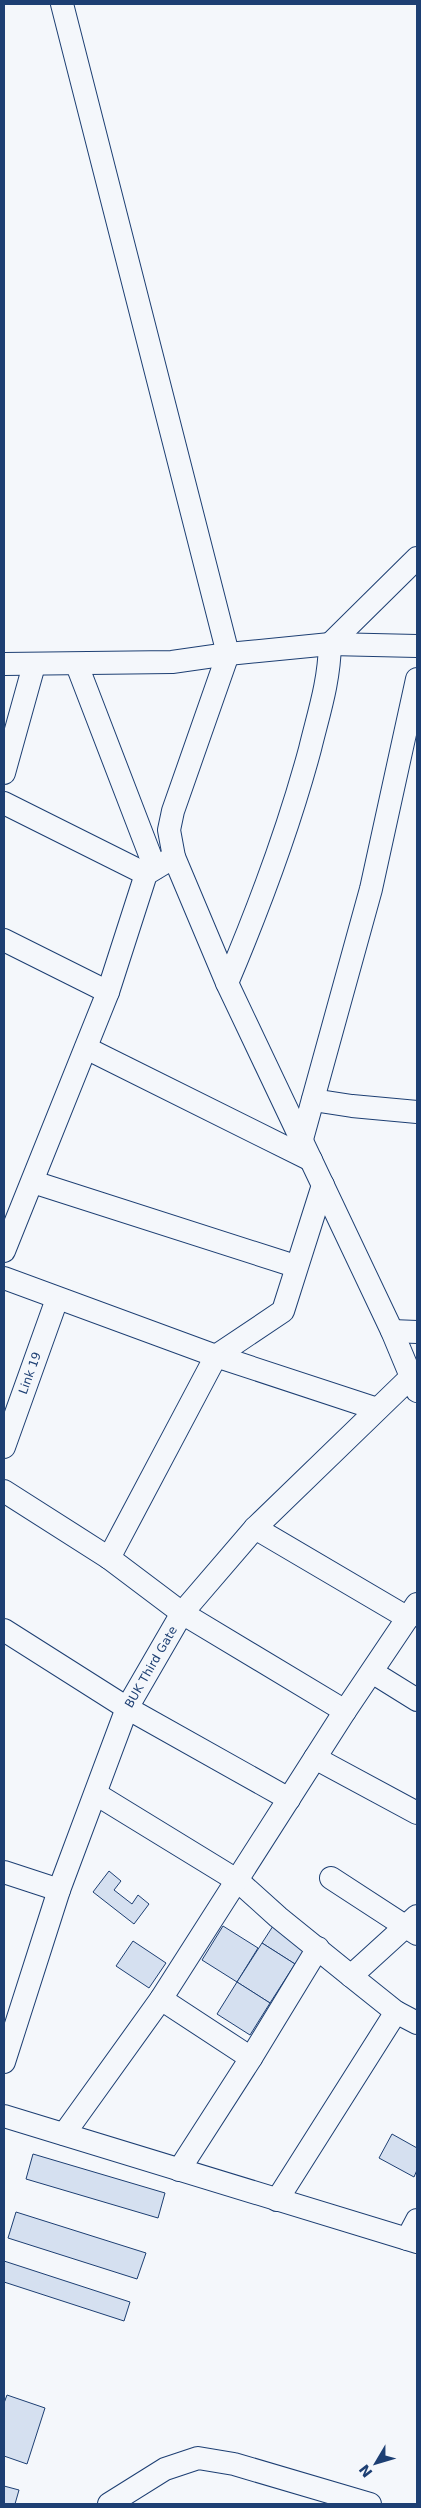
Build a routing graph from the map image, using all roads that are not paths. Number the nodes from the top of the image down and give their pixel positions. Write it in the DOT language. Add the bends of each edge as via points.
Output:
graph roads {
  1 [pos="62,4"];
  2 [pos="417,558"];
  3 [pos="330,644"];
  4 [pos="417,646"];
  5 [pos="228,654"];
  6 [pos="4,664"];
  7 [pos="34,665"];
  8 [pos="77,665"];
  9 [pos="417,679"];
  10 [pos="4,773"];
  11 [pos="4,803"];
  12 [pos="158,866"];
  13 [pos="4,940"];
  14 [pos="227,983"];
  15 [pos="108,992"];
  16 [pos="86,1048"];
  17 [pos="313,1100"];
  18 [pos="417,1112"];
  19 [pos="302,1139"];
  20 [pos="311,1160"];
  21 [pos="33,1182"];
  22 [pos="323,1185"];
  23 [pos="4,1250"];
  24 [pos="295,1266"];
  25 [pos="4,1278"];
  26 [pos="57,1299"];
  27 [pos="392,1331"];
  28 [pos="417,1332"];
  29 [pos="216,1356"];
  30 [pos="414,1384"];
  31 [pos="377,1409"];
  32 [pos="4,1447"];
  33 [pos="4,1491"];
  34 [pos="255,1528"];
  35 [pos="110,1558"];
  36 [pos="412,1611"];
  37 [pos="182,1613"];
  38 [pos="4,1630"];
  39 [pos="372,1672"];
  40 [pos="417,1700"];
  41 [pos="127,1708"];
  42 [pos="345,1711"];
  43 [pos="315,1758"];
  44 [pos="96,1794"];
  45 [pos="289,1799"];
  46 [pos="417,1813"];
  47 [pos="4,1872"];
  48 [pos="331,1878"];
  49 [pos="238,1881"];
  50 [pos="59,1890"];
  51 [pos="413,1925"];
  52 [pos="318,1948"];
  53 [pos="351,1976"];
  54 [pos="161,1999"];
  55 [pos="396,2012"];
  56 [pos="417,2023"];
  57 [pos="251,2058"];
  58 [pos="4,2062"];
  59 [pos="4,2116"];
  60 [pos="64,2134"];
  61 [pos="179,2170"];
  62 [pos="277,2200"];
  63 [pos="414,2234"];
  64 [pos="109,2504"];
  65 [pos="370,2504"];
  1 -- 5 [label="street"];
  2 -- 3 [label="street"];
  3 -- 4 [label="street"];
  3 -- 5 [label="street"];
  3 -- 14 [label="street" via="330,673 292,815"];
  5 -- 8 [label="street" via="172,662"];
  5 -- 12 [label="street" via="173,811"];
  6 -- 7 [label="street"];
  7 -- 8 [label="street"];
  7 -- 10 [label="street"];
  8 -- 12 [label="street"];
  9 -- 17 [label="street" via="371,889"];
  11 -- 12 [label="street"];
  12 -- 14 [label="street"];
  12 -- 15 [label="street"];
  13 -- 15 [label="street"];
  14 -- 19 [label="street"];
  15 -- 16 [label="street"];
  16 -- 20 [label="street"];
  16 -- 21 [label="street"];
  17 -- 18 [label="street"];
  17 -- 19 [label="street"];
  19 -- 20 [label="street"];
  20 -- 22 [label="street"];
  21 -- 23 [label="street"];
  21 -- 24 [label="street"];
  22 -- 24 [label="street"];
  22 -- 27 [label="street"];
  24 -- 29 [label="street" via="283,1311"];
  25 -- 26 [label="street"];
  26 -- 29 [label="street"];
  26 -- 32 [label="street, Link 19"];
  27 -- 28 [label="street"];
  27 -- 30 [label="street"];
  29 -- 31 [label="street"];
  29 -- 35 [label="street"];
  30 -- 31 [label="street, BUK Third Gate"];
  31 -- 34 [label="street, BUK Third Gate"];
  33 -- 35 [label="street"];
  34 -- 36 [label="street"];
  34 -- 37 [label="street, BUK Third Gate"];
  35 -- 37 [label="street"];
  36 -- 39 [label="street"];
  37 -- 41 [label="street, BUK Third Gate"];
  37 -- 42 [label="street"];
  38 -- 41 [label="street"];
  39 -- 40 [label="street"];
  39 -- 42 [label="street"];
  41 -- 44 [label="street, BUK Third Gate"];
  41 -- 45 [label="street"];
  42 -- 43 [label="street"];
  43 -- 45 [label="street"];
  43 -- 46 [label="street"];
  44 -- 49 [label="street"];
  44 -- 50 [label="street, BUK Third Gate"];
  45 -- 49 [label="street"];
  47 -- 50 [label="street"];
  48 -- 51 [label="street"];
  49 -- 52 [label="street"];
  49 -- 54 [label="street"];
  50 -- 58 [label="street, BUK Third Gate"];
  51 -- 53 [label="street"];
  52 -- 53 [label="street"];
  52 -- 57 [label="street"];
  53 -- 55 [label="street"];
  54 -- 57 [label="street"];
  54 -- 60 [label="street"];
  55 -- 56 [label="street"];
  55 -- 62 [label="street"];
  57 -- 61 [label="street"];
  59 -- 60 [label="street"];
  60 -- 61 [label="street"];
  61 -- 62 [label="street"];
  62 -- 63 [label="street"];
  64 -- 65 [label="street" via="165,2469 198,2458 234,2464"];
}
